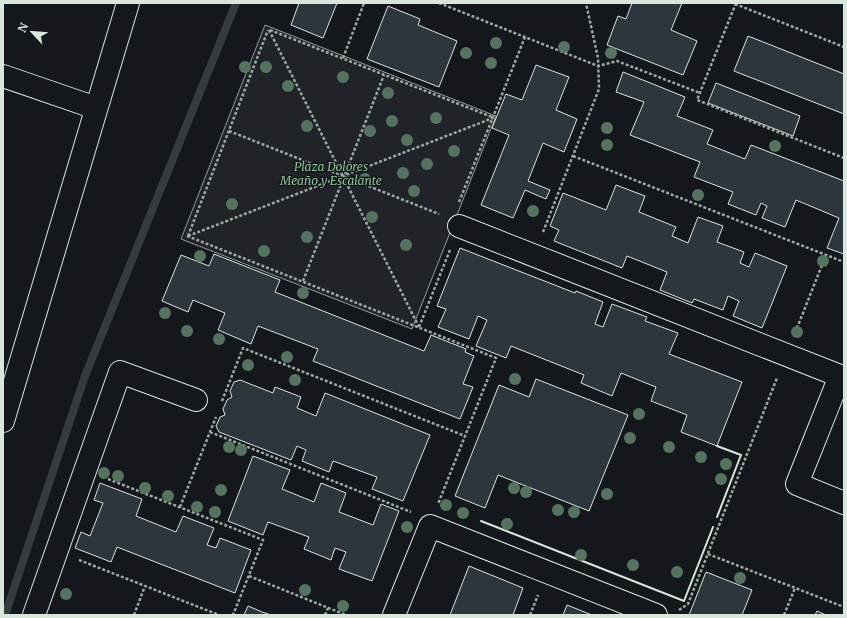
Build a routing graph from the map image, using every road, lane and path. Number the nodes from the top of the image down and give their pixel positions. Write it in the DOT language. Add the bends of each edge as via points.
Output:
graph roads {
  1 [pos="128,3"];
  2 [pos="364,3"];
  3 [pos="439,3"];
  4 [pos="586,3"];
  5 [pos="736,3"];
  6 [pos="269,30"];
  7 [pos="525,37"];
  8 [pos="844,47"];
  9 [pos="343,58"];
  10 [pos="598,66"];
  11 [pos="384,75"];
  12 [pos="3,76"];
  13 [pos="700,93"];
  14 [pos="96,108"];
  15 [pos="493,118"];
  16 [pos="229,131"];
  17 [pos="573,156"];
  18 [pos="844,158"];
  19 [pos="344,176"];
  20 [pos="456,223"];
  21 [pos="187,236"];
  22 [pos="534,255"];
  23 [pos="826,255"];
  24 [pos="844,262"];
  25 [pos="303,281"];
  26 [pos="419,327"];
  27 [pos="786,354"];
  28 [pos="196,400"];
  29 [pos="220,404"];
  30 [pos="218,411"];
  31 [pos="3,421"];
  32 [pos="210,432"];
  33 [pos="465,436"];
  34 [pos="85,470"];
  35 [pos="844,503"];
  36 [pos="180,507"];
  37 [pos="430,526"];
  38 [pos="56,551"];
  39 [pos="708,554"];
  40 [pos="248,576"];
  41 [pos="145,586"];
  42 [pos="795,588"];
  43 [pos="844,607"];
  44 [pos="328,608"];
  45 [pos="677,611"];
  46 [pos="34,615"];
  47 [pos="134,615"];
  48 [pos="219,615"];
  49 [pos="234,615"];
  50 [pos="325,615"];
  51 [pos="346,615"];
  52 [pos="394,615"];
  53 [pos="656,615"];
  54 [pos="784,615"];
  1 -- 14 [label="street"];
  2 -- 9 [label="path"];
  3 -- 7 [label="path"];
  4 -- 10 [label="path"];
  5 -- 8 [label="path"];
  5 -- 13 [label="path"];
  6 -- 9 [label="path"];
  6 -- 16 [label="path"];
  6 -- 19 [label="path"];
  7 -- 10 [label="path"];
  7 -- 15 [label="path"];
  9 -- 11 [label="path"];
  10 -- 13 [label="path" via="617,61"];
  10 -- 17 [label="path" via="599,88"];
  11 -- 15 [label="path"];
  11 -- 19 [label="path"];
  12 -- 14 [label="street"];
  13 -- 18 [label="path" via="697,100"];
  14 -- 31 [label="street"];
  15 -- 19 [label="path"];
  15 -- 20 [label="path"];
  16 -- 19 [label="path"];
  16 -- 21 [label="path"];
  17 -- 22 [label="path"];
  17 -- 23 [label="path"];
  19 -- 20 [label="path"];
  19 -- 21 [label="path"];
  19 -- 25 [label="path"];
  19 -- 26 [label="path"];
  20 -- 22 [label="street"];
  20 -- 26 [label="path"];
  21 -- 25 [label="path"];
  22 -- 27 [label="street"];
  23 -- 24 [label="path"];
  23 -- 27 [label="path"];
  25 -- 26 [label="path"];
  26 -- 33 [label="path" via="496,358"];
  27 -- 35 [label="street" via="840,376 797,484"];
  27 -- 39 [label="path"];
  28 -- 34 [label="street" via="120,372"];
  29 -- 33 [label="path" via="243,348"];
  30 -- 32 [label="path"];
  32 -- 36 [label="path"];
  32 -- 37 [label="path" via="414,513"];
  33 -- 37 [label="path"];
  34 -- 36 [label="path"];
  34 -- 38 [label="street"];
  36 -- 40 [label="path" via="263,540"];
  37 -- 52 [label="street"];
  37 -- 53 [label="street"];
  38 -- 41 [label="path"];
  38 -- 46 [label="street"];
  39 -- 42 [label="path"];
  39 -- 45 [label="path" via="688,604"];
  40 -- 44 [label="path"];
  40 -- 49 [label="path"];
  41 -- 47 [label="path"];
  41 -- 48 [label="path"];
  42 -- 43 [label="path"];
  42 -- 54 [label="path"];
  44 -- 50 [label="path"];
  44 -- 51 [label="path"];
}
